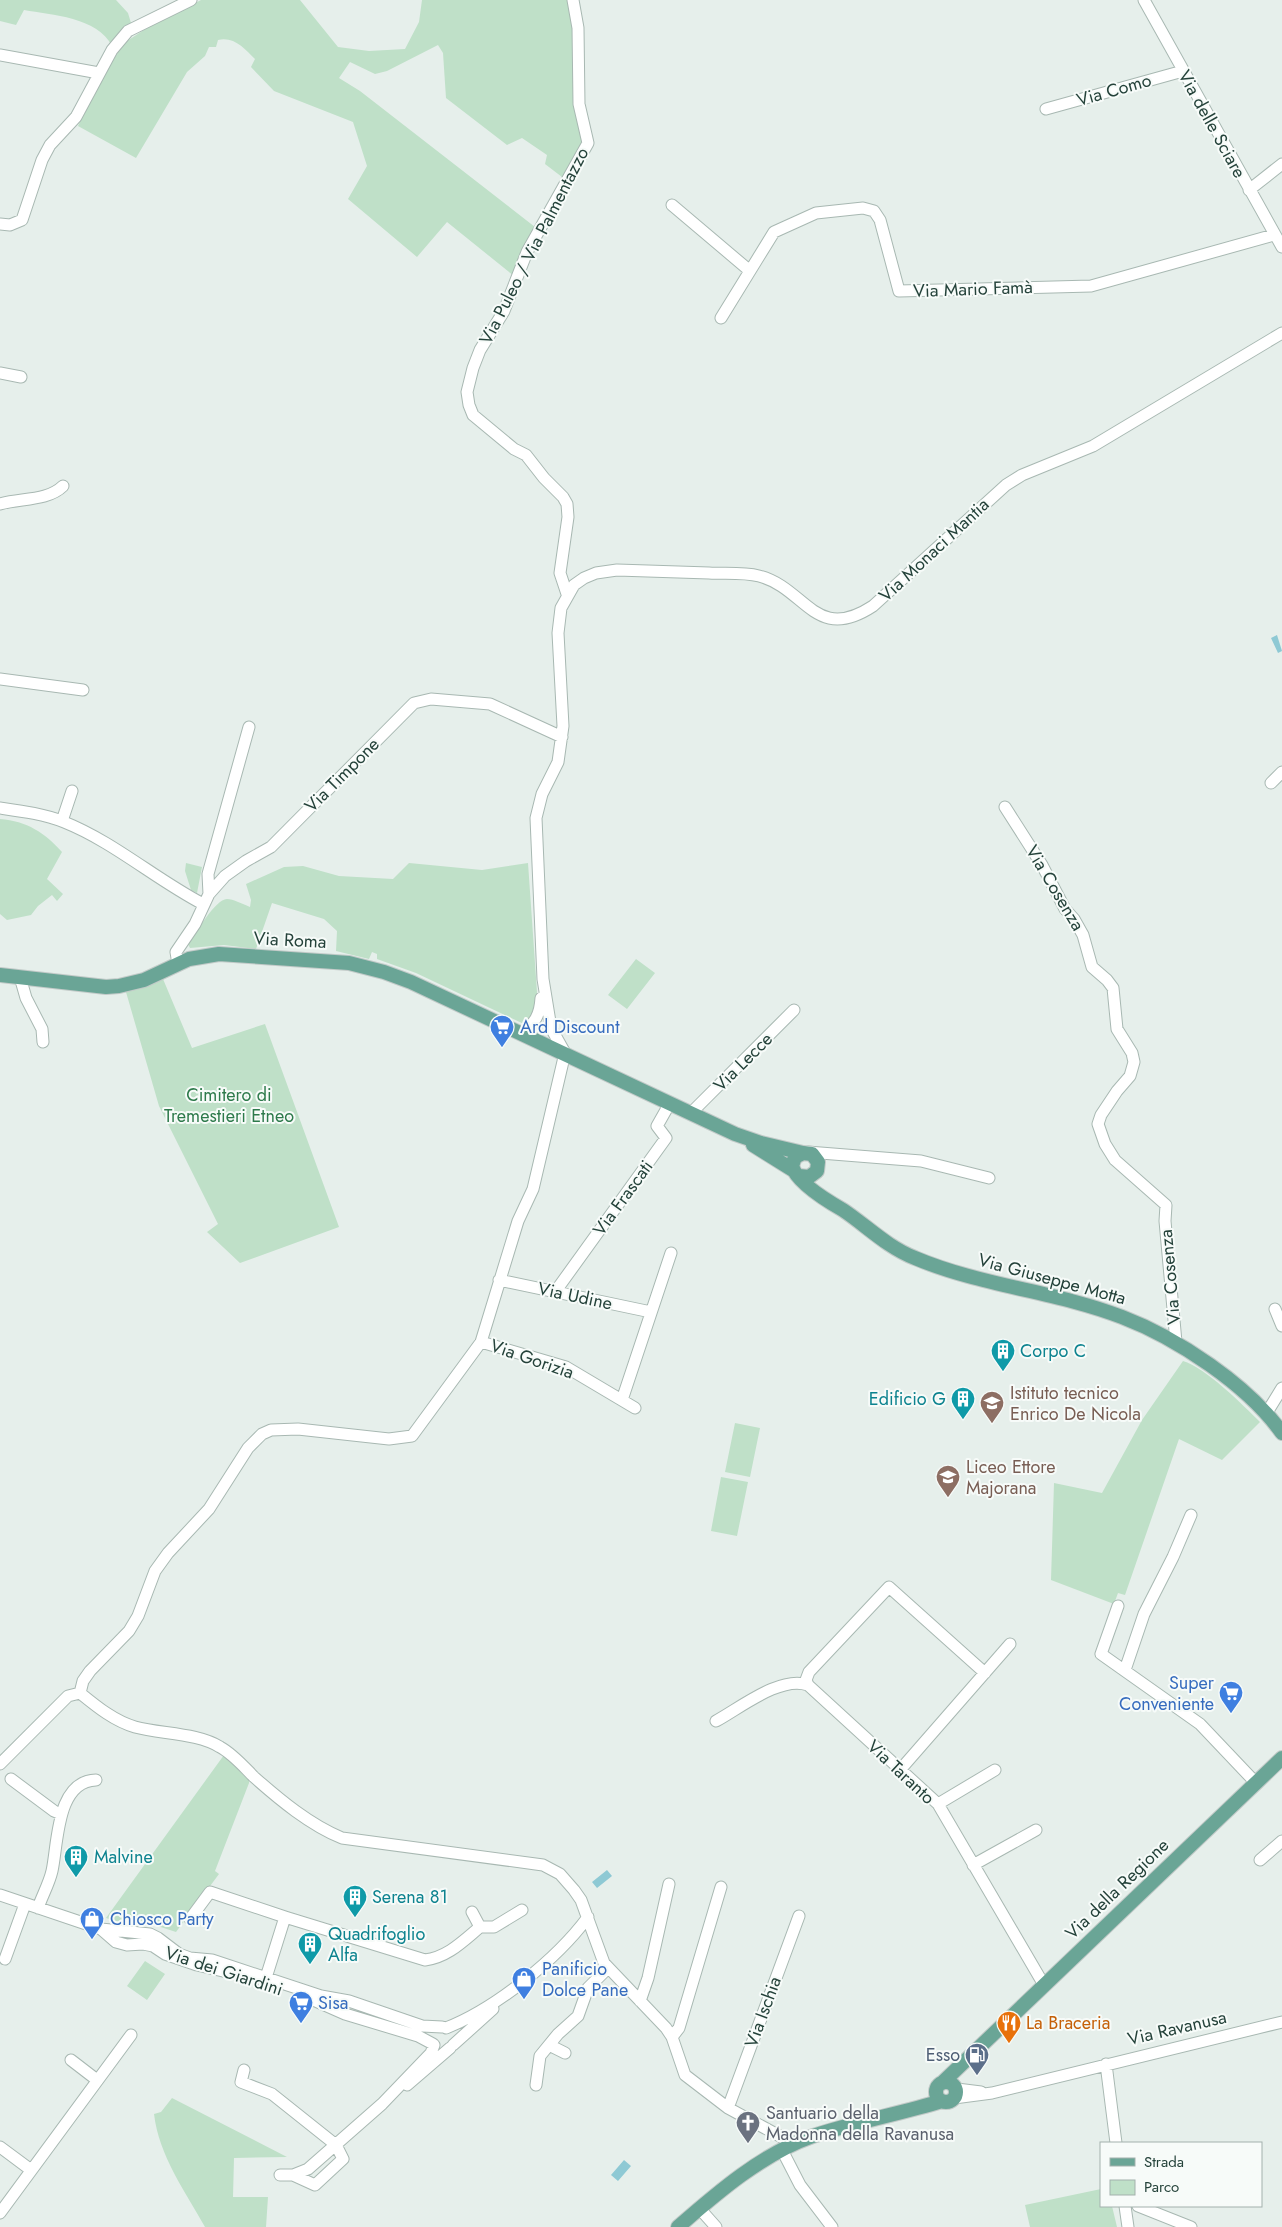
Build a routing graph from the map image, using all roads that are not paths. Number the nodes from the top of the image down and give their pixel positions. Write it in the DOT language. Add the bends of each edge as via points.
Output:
graph roads {
  1 [pos="191,0"];
  2 [pos="573,0"];
  3 [pos="1144,0"];
  4 [pos="0,55"];
  5 [pos="1183,71"];
  6 [pos="98,73"];
  7 [pos="1046,109"];
  8 [pos="1282,164"];
  9 [pos="1249,190"];
  10 [pos="672,205"];
  11 [pos="0,224"];
  12 [pos="1274,235"];
  13 [pos="1282,246"];
  14 [pos="750,270"];
  15 [pos="721,318"];
  16 [pos="1282,333"];
  17 [pos="0,373"];
  18 [pos="21,377"];
  19 [pos="63,486"];
  20 [pos="0,504"];
  21 [pos="567,594"];
  22 [pos="0,679"];
  23 [pos="83,690"];
  24 [pos="249,727"];
  25 [pos="562,736"];
  26 [pos="1282,772"];
  27 [pos="1271,783"];
  28 [pos="72,791"];
  29 [pos="1005,807"];
  30 [pos="0,808"];
  31 [pos="62,821"];
  32 [pos="206,899"];
  33 [pos="178,964"];
  34 [pos="0,975"];
  35 [pos="20,977"];
  36 [pos="543,979"];
  37 [pos="540,1010"];
  38 [pos="794,1010"];
  39 [pos="551,1028"];
  40 [pos="522,1033"];
  41 [pos="540,1041"];
  42 [pos="43,1042"];
  43 [pos="566,1053"];
  44 [pos="670,1102"];
  45 [pos="691,1113"];
  46 [pos="735,1134"];
  47 [pos="805,1152"];
  48 [pos="850,1155"];
  49 [pos="817,1169"];
  50 [pos="796,1174"];
  51 [pos="990,1178"];
  52 [pos="848,1214"];
  53 [pos="670,1253"];
  54 [pos="499,1280"];
  55 [pos="555,1292"];
  56 [pos="1275,1309"];
  57 [pos="651,1312"];
  58 [pos="1282,1326"];
  59 [pos="481,1342"];
  60 [pos="1176,1342"];
  61 [pos="1282,1388"];
  62 [pos="622,1400"];
  63 [pos="635,1408"];
  64 [pos="1266,1414"];
  65 [pos="1282,1433"];
  66 [pos="1191,1515"];
  67 [pos="1118,1606"];
  68 [pos="1010,1644"];
  69 [pos="1125,1670"];
  70 [pos="985,1673"];
  71 [pos="808,1685"];
  72 [pos="80,1693"];
  73 [pos="716,1721"];
  74 [pos="1282,1758"];
  75 [pos="0,1764"];
  76 [pos="900,1770"];
  77 [pos="995,1770"];
  78 [pos="10,1779"];
  79 [pos="96,1780"];
  80 [pos="1256,1783"];
  81 [pos="938,1804"];
  82 [pos="61,1814"];
  83 [pos="1036,1830"];
  84 [pos="1282,1841"];
  85 [pos="1260,1860"];
  86 [pos="973,1864"];
  87 [pos="669,1884"];
  88 [pos="721,1887"];
  89 [pos="0,1895"];
  90 [pos="25,1904"];
  91 [pos="38,1908"];
  92 [pos="522,1910"];
  93 [pos="472,1912"];
  94 [pos="799,1916"];
  95 [pos="285,1917"];
  96 [pos="588,1917"];
  97 [pos="190,1919"];
  98 [pos="480,1926"];
  99 [pos="5,1958"];
  100 [pos="608,1968"];
  101 [pos="265,1981"];
  102 [pos="1044,1985"];
  103 [pos="506,1995"];
  104 [pos="640,2001"];
  105 [pos="1282,2022"];
  106 [pos="444,2028"];
  107 [pos="131,2035"];
  108 [pos="672,2037"];
  109 [pos="434,2044"];
  110 [pos="549,2045"];
  111 [pos="452,2047"];
  112 [pos="565,2053"];
  113 [pos="70,2060"];
  114 [pos="1106,2064"];
  115 [pos="244,2070"];
  116 [pos="97,2080"];
  117 [pos="536,2085"];
  118 [pos="948,2091"];
  119 [pos="382,2104"];
  120 [pos="728,2108"];
  121 [pos="1116,2142"];
  122 [pos="336,2144"];
  123 [pos="0,2148"];
  124 [pos="787,2148"];
  125 [pos="31,2170"];
  126 [pos="280,2175"];
  127 [pos="293,2175"];
  128 [pos="1126,2207"];
  129 [pos="1141,2207"];
  130 [pos="700,2209"];
  131 [pos="0,2213"];
  132 [pos="678,2227"];
  133 [pos="716,2227"];
  134 [pos="832,2227"];
  135 [pos="1128,2227"];
  136 [pos="1191,2227"];
  1 -- 6 [label="street" via="128,31"];
  2 -- 21 [label="street, Via Puleo / Via Palmentazzo" via="578,28 579,104 588,143 527,252 504,311 472,368 467,392 473,415 526,455 567,504 560,573"];
  3 -- 5 [label="street, Via delle Sciare"];
  4 -- 6 [label="street"];
  5 -- 7 [label="street, Via Como"];
  5 -- 9 [label="street, Via delle Sciare"];
  6 -- 11 [label="street" via="72,123 46,152 22,220 10,225"];
  8 -- 9 [label="street"];
  9 -- 12 [label="street, Via delle Sciare"];
  10 -- 14 [label="street"];
  12 -- 13 [label="street, Via delle Sciare"];
  12 -- 14 [label="street, Via Mario Famà" via="1091,286 899,291 880,220 874,212 863,208 816,213 774,232"];
  14 -- 15 [label="street, Via Mario Famà"];
  16 -- 21 [label="street, Via Monaci Mantia" via="1093,446 1022,475 1006,485 858,616 834,619 823,616 780,586 757,576 617,570 584,578"];
  17 -- 18 [label="street"];
  19 -- 20 [label="street" via="46,496"];
  21 -- 25 [label="street" via="558,619 564,711"];
  22 -- 23 [label="street"];
  24 -- 32 [label="street" via="208,874"];
  25 -- 32 [label="street, Via Timpone" via="490,704 431,699 414,702 271,846 225,876"];
  25 -- 36 [label="street" via="558,762 542,794 536,818"];
  26 -- 27 [label="street"];
  28 -- 31 [label="street"];
  29 -- 60 [label="street, Via Cosenza" via="1083,935 1092,967 1112,988 1117,1029 1134,1062 1130,1076 1098,1124 1115,1160 1166,1205"];
  30 -- 31 [label="street"];
  31 -- 32 [label="street"];
  32 -- 33 [label="street, Via Timpone" via="195,924 176,952"];
  33 -- 35 [label="main road, Via Roma" via="144,980 119,986"];
  33 -- 40 [label="main road, Via Roma" via="219,954 348,962 411,982"];
  34 -- 35 [label="main road, Via Roma"];
  35 -- 42 [label="street" via="32,1013 42,1029"];
  36 -- 37 [label="street"];
  36 -- 39 [label="street"];
  37 -- 40 [label="street" via="532,1025"];
  37 -- 41 [label="street"];
  38 -- 45 [label="street, Via Lecce"];
  39 -- 41 [label="street"];
  39 -- 43 [label="street"];
  40 -- 41 [label="main road, Via Roma"];
  41 -- 43 [label="main road, Via Roma"];
  43 -- 44 [label="main road"];
  43 -- 54 [label="street" via="534,1189 518,1220"];
  44 -- 45 [label="main road"];
  44 -- 55 [label="street, Via Frascati" via="657,1126 666,1138"];
  45 -- 46 [label="main road"];
  46 -- 47 [label="main road"];
  46 -- 50 [label="main road"];
  47 -- 48 [label="street"];
  47 -- 49 [label="main road" via="816,1158"];
  47 -- 50 [label="main road" via="795,1158"];
  48 -- 49 [label="street" via="824,1162"];
  48 -- 51 [label="street" via="922,1161"];
  49 -- 50 [label="main road" via="809,1178"];
  49 -- 52 [label="main road" via="821,1188"];
  50 -- 52 [label="main road" via="820,1196"];
  52 -- 60 [label="main road, Via Giuseppe Motta" via="914,1258 958,1273 1084,1304"];
  53 -- 57 [label="street"];
  54 -- 55 [label="street, Via Udine"];
  54 -- 59 [label="street"];
  55 -- 57 [label="street, Via Udine"];
  56 -- 58 [label="street"];
  57 -- 62 [label="street"];
  59 -- 62 [label="street, Via Gorizia" via="566,1367"];
  59 -- 72 [label="street" via="408,1438 389,1439 298,1429 271,1430 252,1442 208,1509 159,1565 129,1631 90,1671"];
  60 -- 64 [label="main road, Via Giuseppe Motta" via="1229,1380"];
  61 -- 64 [label="street"];
  62 -- 63 [label="street, Via Gorizia"];
  64 -- 65 [label="main road, Via Giuseppe Motta"];
  66 -- 69 [label="street" via="1144,1614"];
  67 -- 69 [label="street" via="1101,1654"];
  68 -- 70 [label="street"];
  69 -- 80 [label="street" via="1200,1724"];
  70 -- 71 [label="street" via="889,1587 809,1672"];
  70 -- 76 [label="street"];
  71 -- 73 [label="street" via="787,1683"];
  71 -- 76 [label="street, Via Taranto"];
  72 -- 75 [label="street" via="68,1696"];
  72 -- 96 [label="street" via="106,1713 132,1726 204,1740 222,1748 302,1815 342,1838 552,1868 574,1890"];
  74 -- 80 [label="main road, Via della Regione"];
  76 -- 81 [label="street, Via Taranto"];
  77 -- 81 [label="street"];
  78 -- 82 [label="street"];
  79 -- 82 [label="street" via="87,1780 72,1793"];
  80 -- 102 [label="main road, Via della Regione"];
  81 -- 86 [label="street, Via Taranto"];
  82 -- 91 [label="street" via="52,1872"];
  83 -- 86 [label="street"];
  84 -- 85 [label="street"];
  86 -- 102 [label="street, Via Taranto"];
  87 -- 104 [label="street"];
  88 -- 108 [label="street" via="680,2028"];
  89 -- 90 [label="street, Via dei Giardini"];
  90 -- 91 [label="street, Via dei Giardini"];
  90 -- 99 [label="street"];
  91 -- 101 [label="street, Via dei Giardini" via="102,1929 116,1942 153,1946 165,1954 183,1958 212,1960"];
  92 -- 98 [label="street" via="494,1927"];
  93 -- 98 [label="street"];
  94 -- 120 [label="street, Via Ischia"];
  95 -- 97 [label="street" via="210,1892"];
  95 -- 98 [label="street" via="425,1960 438,1958 460,1945"];
  95 -- 101 [label="street"];
  96 -- 100 [label="street"];
  96 -- 103 [label="street" via="565,1944"];
  100 -- 104 [label="street"];
  100 -- 110 [label="street" via="588,1988 578,2016"];
  101 -- 106 [label="street, Via dei Giardini" via="349,2001 422,2026"];
  101 -- 109 [label="street, Via dei Giardini" via="345,2014"];
  102 -- 118 [label="main road, Via della Regione" via="979,2049"];
  103 -- 106 [label="street" via="463,2021"];
  103 -- 111 [label="street"];
  104 -- 108 [label="street"];
  105 -- 114 [label="street, Via Ravanusa"];
  106 -- 109 [label="street" via="433,2034"];
  106 -- 111 [label="street" via="454,2034"];
  107 -- 116 [label="street"];
  108 -- 120 [label="street" via="685,2075"];
  109 -- 111 [label="street" via="443,2050"];
  109 -- 119 [label="street" via="431,2053"];
  110 -- 112 [label="street"];
  110 -- 117 [label="street" via="540,2056"];
  111 -- 119 [label="street"];
  113 -- 116 [label="street"];
  114 -- 118 [label="street, Via Ravanusa" via="992,2093"];
  114 -- 121 [label="street"];
  115 -- 122 [label="street" via="241,2082 272,2094"];
  116 -- 125 [label="street"];
  118 -- 124 [label="main road" via="886,2115 812,2136"];
  119 -- 122 [label="street"];
  120 -- 124 [label="street" via="787,2140"];
  122 -- 127 [label="street" via="308,2169"];
  122 -- 127 [label="street" via="343,2159 315,2185"];
  123 -- 125 [label="street"];
  124 -- 130 [label="main road" via="741,2175"];
  124 -- 134 [label="street" via="800,2185"];
  125 -- 131 [label="street"];
  126 -- 127 [label="street"];
  128 -- 135 [label="street"];
  129 -- 136 [label="street"];
  130 -- 132 [label="main road"];
  130 -- 133 [label="street"];
}
